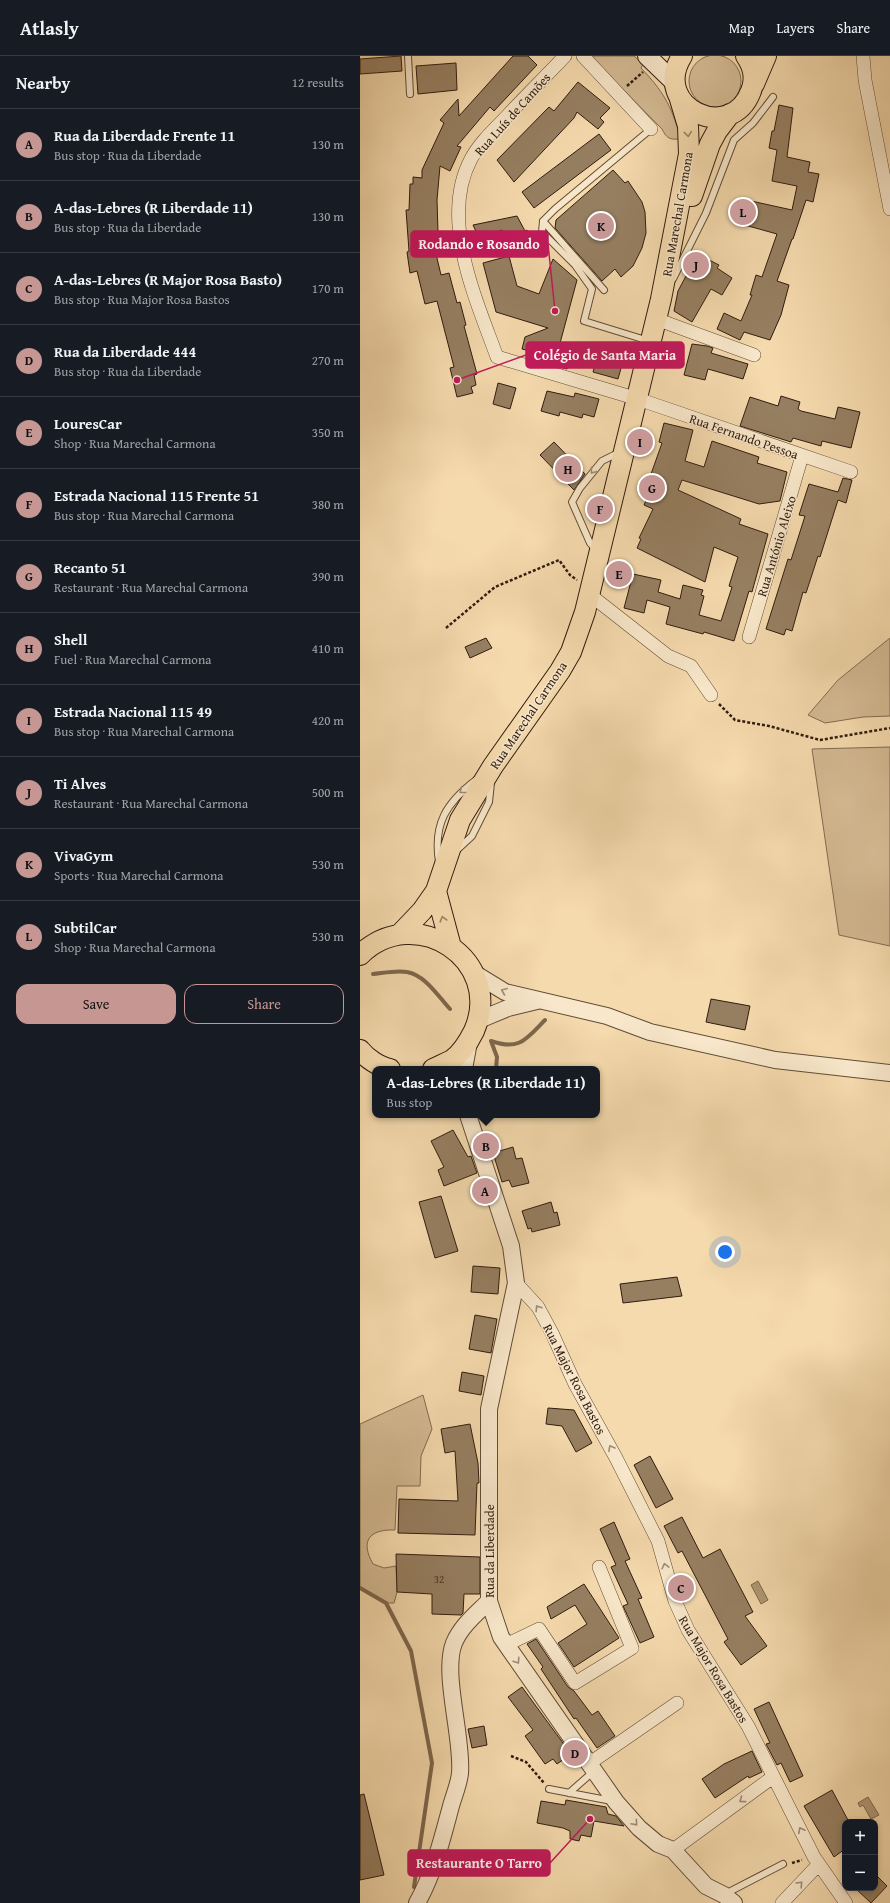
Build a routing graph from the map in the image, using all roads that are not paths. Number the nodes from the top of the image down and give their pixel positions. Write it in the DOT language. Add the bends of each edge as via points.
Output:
graph roads {
  1 [pos="408,56"];
  2 [pos="565,56"];
  3 [pos="582,56"];
  4 [pos="682,56"];
  5 [pos="746,56"];
  6 [pos="766,56"];
  7 [pos="863,56"];
  8 [pos="650,58"];
  9 [pos="753,86"];
  10 [pos="677,89"];
  11 [pos="410,94"];
  12 [pos="773,97"];
  13 [pos="730,114"];
  14 [pos="651,129"];
  15 [pos="890,209"];
  16 [pos="543,221"];
  17 [pos="604,290"];
  18 [pos="662,292"];
  19 [pos="656,319"];
  20 [pos="651,342"];
  21 [pos="754,355"];
  22 [pos="638,399"];
  23 [pos="625,450"];
  24 [pos="802,456"];
  25 [pos="851,472"];
  26 [pos="599,555"];
  27 [pos="590,591"];
  28 [pos="749,637"];
  29 [pos="711,695"];
  30 [pos="441,875"];
  31 [pos="400,934"];
  32 [pos="451,947"];
  33 [pos="360,955"];
  34 [pos="474,973"];
  35 [pos="538,1000"];
  36 [pos="478,1020"];
  37 [pos="469,1042"];
  38 [pos="361,1053"];
  39 [pos="381,1066"];
  40 [pos="439,1066"];
  41 [pos="465,1066"];
  42 [pos="890,1073"];
  43 [pos="469,1118"];
  44 [pos="516,1283"];
  45 [pos="599,1566"];
  46 [pos="489,1602"];
  47 [pos="506,1645"];
  48 [pos="678,1703"];
  49 [pos="592,1767"];
  50 [pos="773,1778"];
  51 [pos="549,1789"];
  52 [pos="569,1793"];
  53 [pos="616,1802"];
  54 [pos="673,1850"];
  55 [pos="783,1864"];
  56 [pos="819,1864"];
  57 [pos="729,1899"];
  58 [pos="417,1903"];
  59 [pos="782,1903"];
  60 [pos="846,1903"];
  1 -- 11 [label="lane"];
  2 -- 22 [label="street, Rua Luís de Camões" via="483,141 471,158 462,179 458,230 472,286 497,357"];
  3 -- 14 [label="street"];
  4 -- 10 [label="main road" via="675,72"];
  5 -- 9 [label="main road" via="754,73"];
  6 -- 9 [label="main road"];
  7 -- 15 [label="street"];
  8 -- 10 [label="main road"];
  9 -- 13 [label="main road" via="745,103"];
  10 -- 13 [label="main road" via="686,106 695,113 718,118"];
  10 -- 18 [label="main road, Rua Marechal Carmona, one-way" via="688,126 689,154"];
  12 -- 18 [label="lane, Rua Marechal Carmona" via="754,123 734,140 706,213 671,284"];
  13 -- 18 [label="main road, Rua Marechal Carmona" via="717,131 701,166"];
  14 -- 16 [label="lane"];
  16 -- 17 [label="lane"];
  16 -- 20 [label="lane" via="542,232 575,265 592,289 584,321"];
  18 -- 19 [label="main road, Rua Marechal Carmona"];
  19 -- 20 [label="main road, Rua Marechal Carmona"];
  19 -- 21 [label="street"];
  20 -- 22 [label="main road, Rua Marechal Carmona"];
  22 -- 23 [label="main road, Rua Marechal Carmona"];
  22 -- 24 [label="street, Rua Fernando Pessoa"];
  23 -- 26 [label="main road, Rua Marechal Carmona"];
  23 -- 26 [label="lane, one-way" via="602,461 572,502 590,543"];
  24 -- 25 [label="street, Rua Fernando Pessoa"];
  24 -- 28 [label="street, Rua António Aleixo"];
  26 -- 27 [label="main road, Rua Marechal Carmona"];
  27 -- 29 [label="street" via="668,656 691,666"];
  27 -- 30 [label="main road, Rua Marechal Carmona" via="571,652 560,672 492,766 460,820"];
  30 -- 31 [label="main road, Rua Marechal Carmona" via="422,910"];
  32 -- 30 [label="main road, one-way"];
  31 -- 32 [label="main road" via="421,934 443,941"];
  31 -- 33 [label="main road" via="379,940"];
  32 -- 34 [label="main road" via="461,955"];
  35 -- 34 [label="street, one-way" via="505,992"];
  34 -- 36 [label="main road" via="480,996"];
  35 -- 36 [label="street"];
  35 -- 42 [label="street" via="608,1016 650,1032 775,1060"];
  36 -- 37 [label="main road"];
  37 -- 40 [label="main road" via="452,1059"];
  37 -- 41 [label="street"];
  38 -- 39 [label="main road"];
  43 -- 44 [label="street, Rua da Liberdade" via="511,1246"];
  44 -- 46 [label="street, Rua da Liberdade" via="489,1409"];
  50 -- 44 [label="street, Rua Major Rosa Bastos, one-way" via="748,1726 688,1630 675,1601 658,1542 616,1458 574,1384 552,1333 538,1307"];
  45 -- 47 [label="street" via="632,1648 575,1683 539,1630"];
  46 -- 47 [label="street, Rua da Liberdade"];
  46 -- 58 [label="street" via="466,1624 454,1644 450,1668 460,1774 440,1848"];
  47 -- 49 [label="street, Rua da Liberdade, one-way"];
  48 -- 49 [label="street"];
  49 -- 52 [label="lane"];
  49 -- 53 [label="street, Rua da Liberdade"];
  50 -- 54 [label="street, one-way"];
  56 -- 50 [label="street, Rua Major Rosa Bastos, one-way"];
  51 -- 52 [label="lane"];
  52 -- 53 [label="lane"];
  53 -- 54 [label="street, Rua da Liberdade, one-way" via="648,1836 658,1844"];
  54 -- 57 [label="street, Rua da Liberdade" via="706,1886"];
  55 -- 57 [label="lane"];
  59 -- 56 [label="street, one-way"];
  56 -- 60 [label="street, Rua Major Rosa Bastos"];
}
